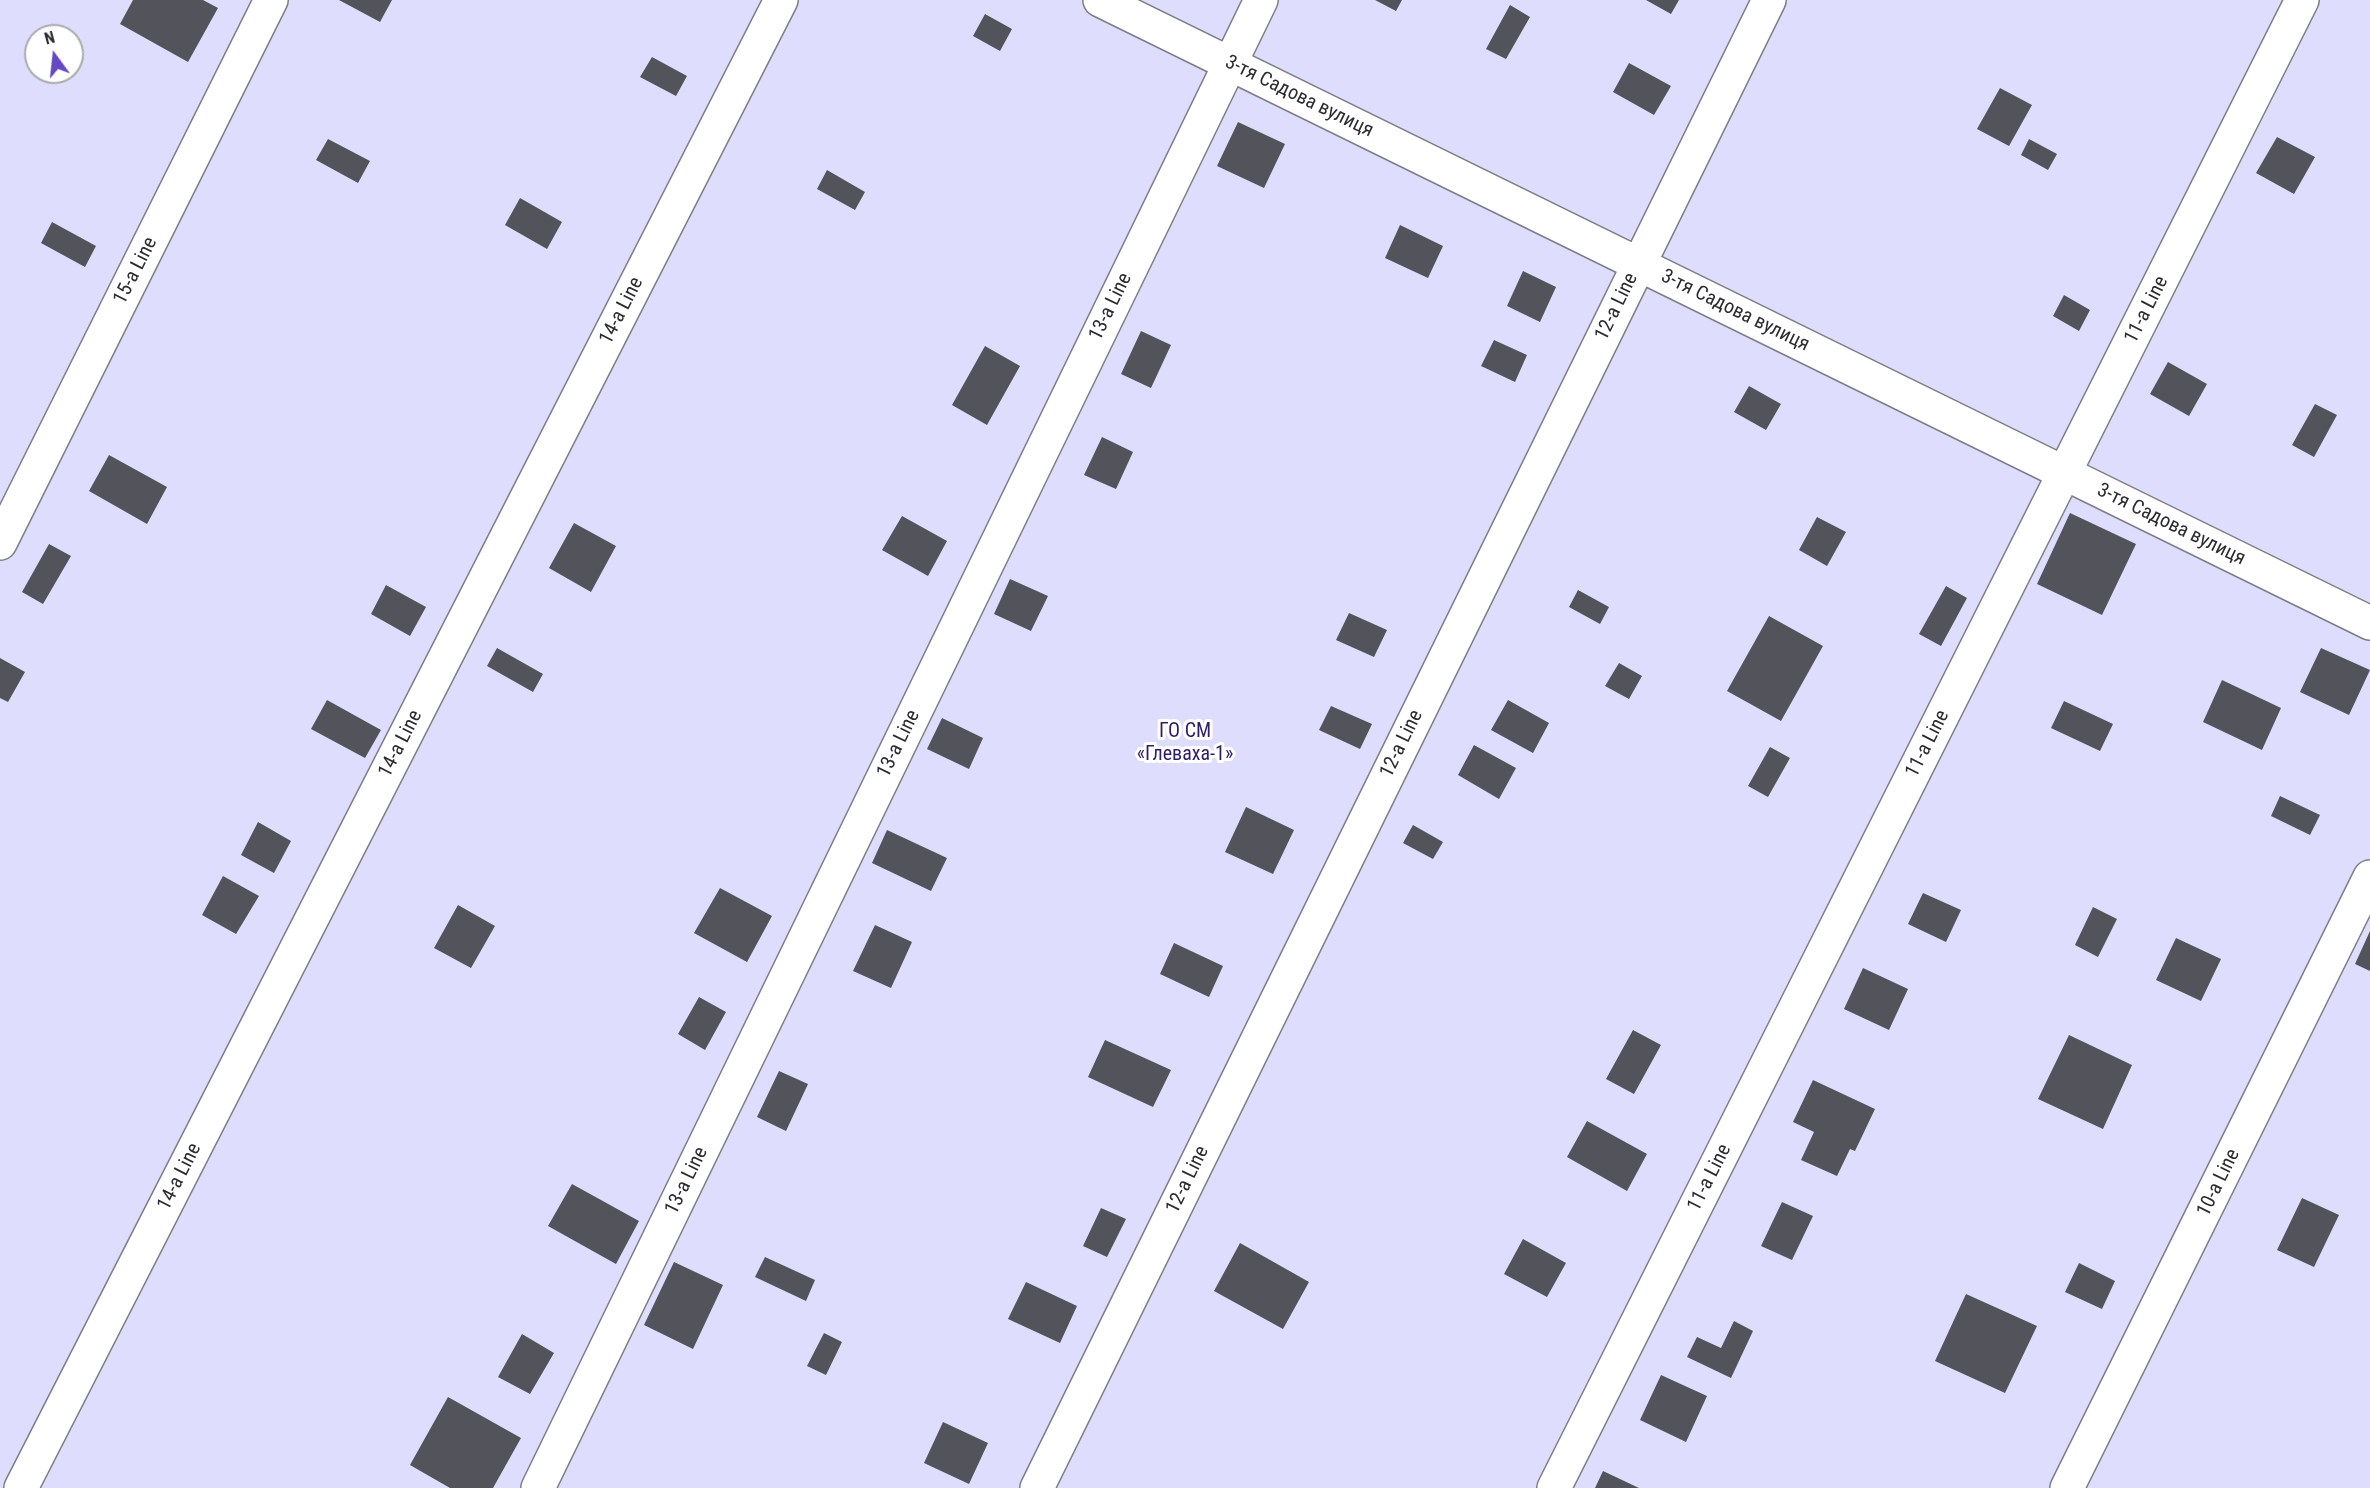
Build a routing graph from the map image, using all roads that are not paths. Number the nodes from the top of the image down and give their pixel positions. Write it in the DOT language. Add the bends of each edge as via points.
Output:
graph roads {
  1 [pos="271,0"];
  2 [pos="781,0"];
  3 [pos="1100,0"];
  4 [pos="1261,0"];
  5 [pos="1769,0"];
  6 [pos="2302,0"];
  7 [pos="1230,63"];
  8 [pos="1638,264"];
  9 [pos="2065,473"];
  10 [pos="0,543"];
  11 [pos="2370,623"];
  12 [pos="2370,877"];
  13 [pos="21,1488"];
  14 [pos="538,1488"];
  15 [pos="1037,1488"];
  16 [pos="1554,1488"];
  17 [pos="2067,1488"];
  1 -- 10 [label="street, 15-a Line"];
  2 -- 13 [label="street, 14-a Line"];
  3 -- 7 [label="street, 3-тя Садова вулиця"];
  4 -- 7 [label="street, 13-a Line"];
  5 -- 8 [label="street, 12-a Line"];
  6 -- 9 [label="street, 11-a Line"];
  7 -- 8 [label="street, 3-тя Садова вулиця"];
  7 -- 14 [label="street, 13-a Line"];
  8 -- 9 [label="street, 3-тя Садова вулиця"];
  8 -- 15 [label="street, 12-a Line"];
  9 -- 11 [label="street, 3-тя Садова вулиця"];
  9 -- 16 [label="street, 11-a Line"];
  12 -- 17 [label="street, 10-a Line"];
}
